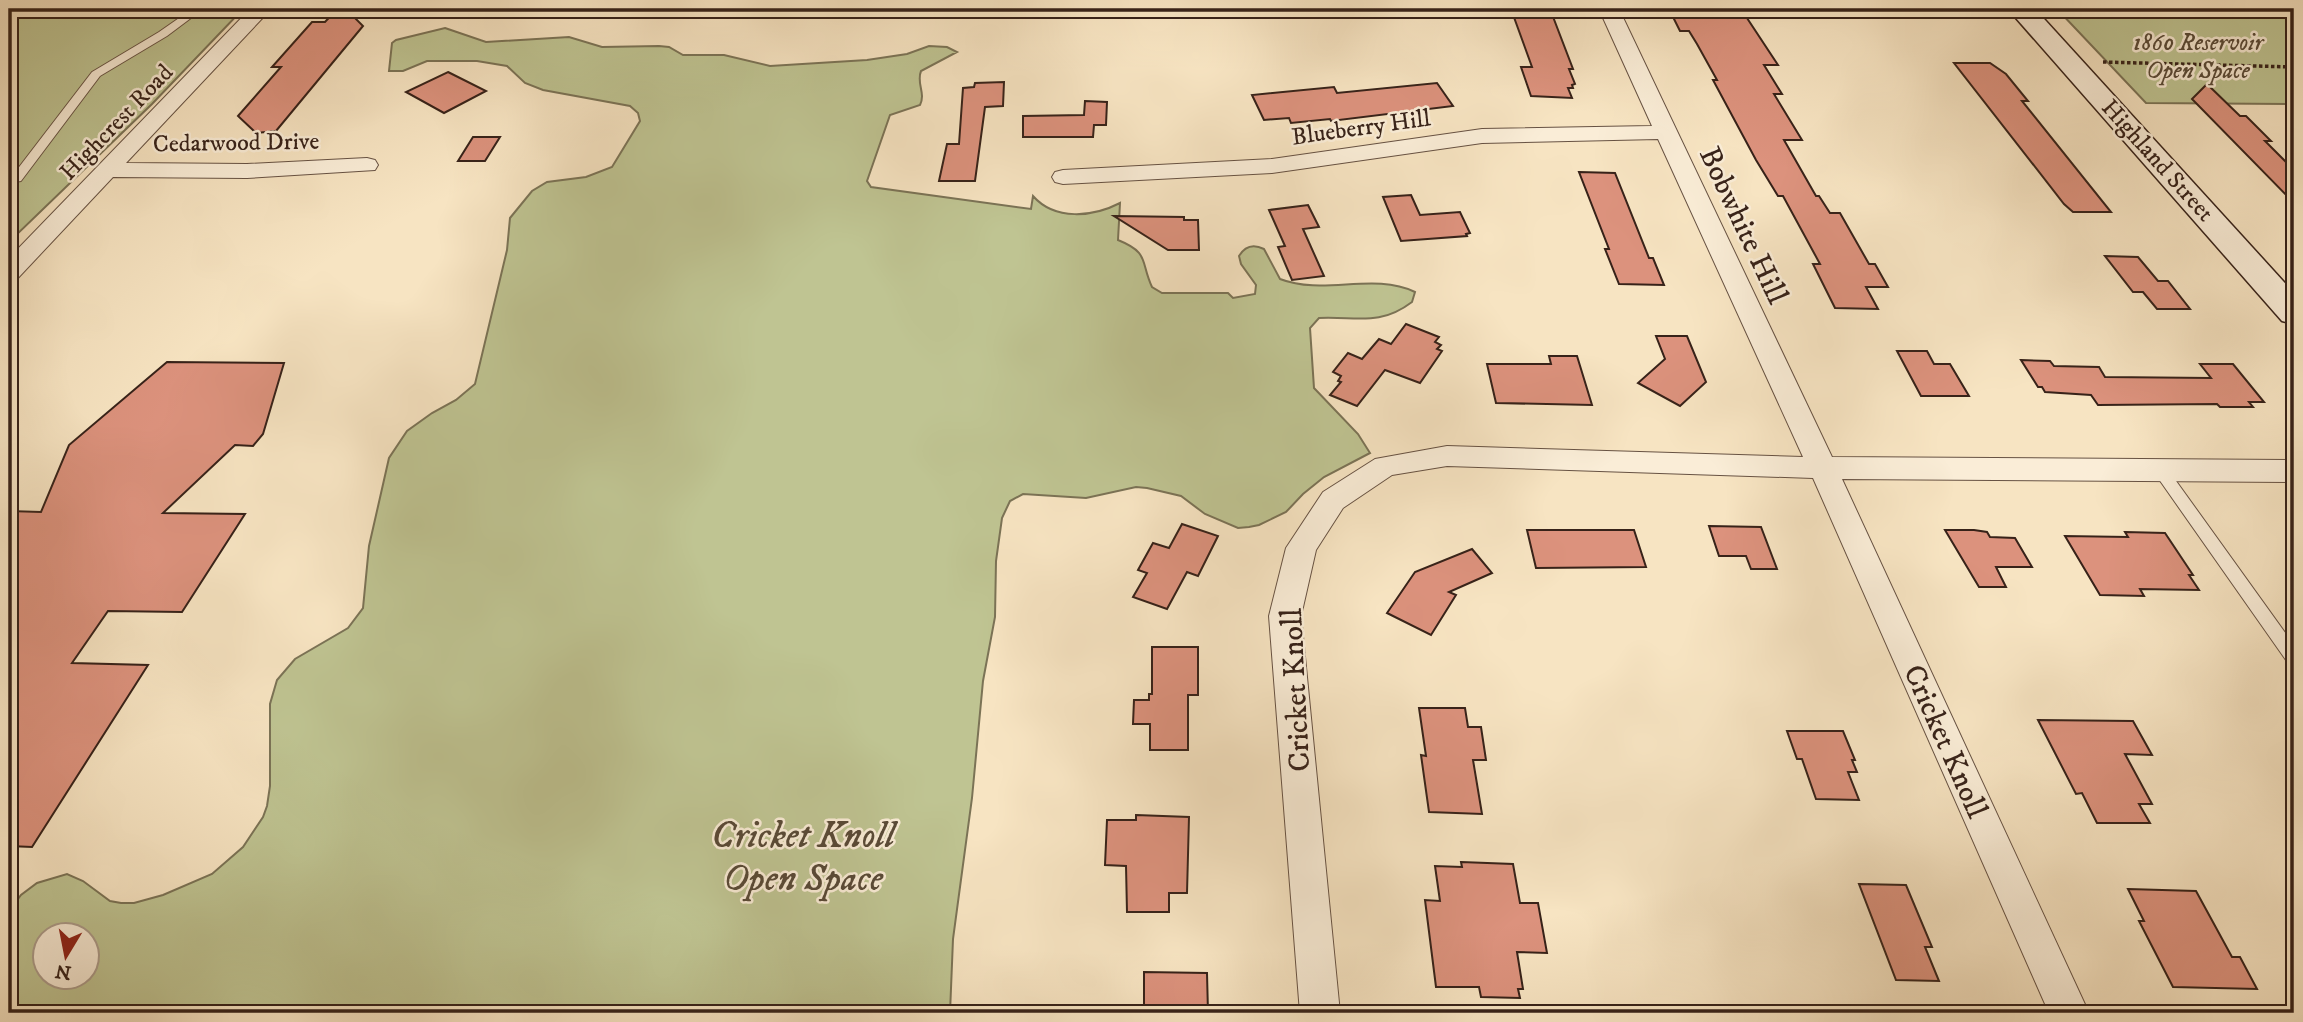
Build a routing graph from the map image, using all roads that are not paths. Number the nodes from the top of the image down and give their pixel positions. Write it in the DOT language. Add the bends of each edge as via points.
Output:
graph roads {
  1 [pos="198,9"];
  2 [pos="261,9"];
  3 [pos="1609,9"];
  4 [pos="2021,9"];
  5 [pos="1666,132"];
  6 [pos="367,165"];
  7 [pos="107,170"];
  8 [pos="1063,177"];
  9 [pos="9,179"];
  10 [pos="9,272"];
  11 [pos="2294,313"];
  12 [pos="1823,468"];
  13 [pos="2161,471"];
  14 [pos="2294,471"];
  15 [pos="2294,658"];
  16 [pos="1320,1013"];
  17 [pos="2069,1013"];
  1 -- 9 [label="lane" via="96,74 17,177"];
  2 -- 7 [label="street, Highcrest Road"];
  3 -- 5 [label="street, Bobwhite Hill"];
  4 -- 11 [label="main road, Highland Street"];
  5 -- 8 [label="street, Blueberry Hill" via="1482,136 1272,166"];
  5 -- 12 [label="street, Bobwhite Hill"];
  6 -- 7 [label="street, Cedarwood Drive" via="247,171"];
  7 -- 10 [label="street, Highcrest Road"];
  12 -- 13 [label="street, Cricket Knoll"];
  12 -- 16 [label="street, Cricket Knoll" via="1447,456 1385,467 1333,500 1301,548 1285,616"];
  12 -- 17 [label="street, Cricket Knoll"];
  13 -- 14 [label="street, Cricket Knoll"];
  13 -- 15 [label="lane"];
}
